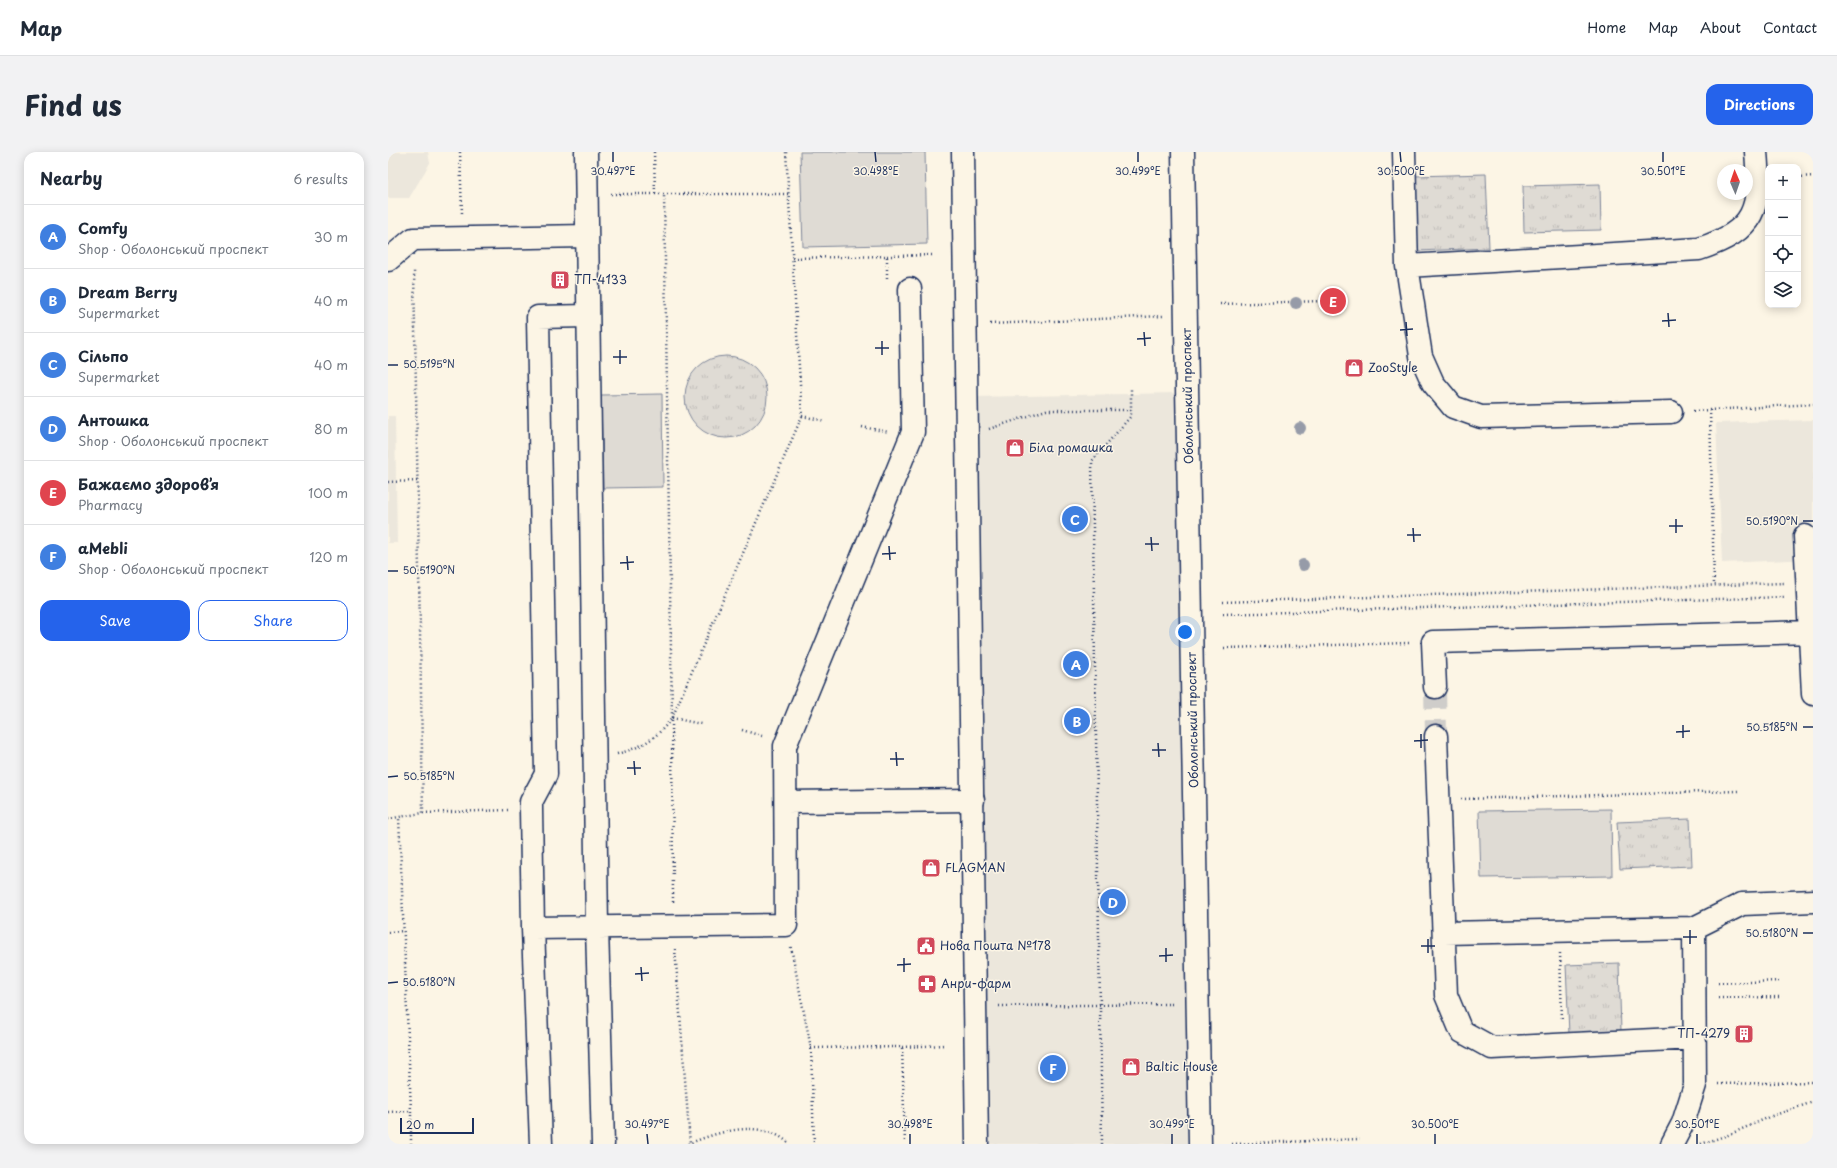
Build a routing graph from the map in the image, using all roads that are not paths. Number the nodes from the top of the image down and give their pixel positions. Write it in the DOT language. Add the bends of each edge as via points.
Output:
graph roads {
  1 [pos="586,152"];
  2 [pos="963,152"];
  3 [pos="1183,152"];
  4 [pos="1404,152"];
  5 [pos="1756,152"];
  6 [pos="587,236"];
  7 [pos="388,260"];
  8 [pos="1408,266"];
  9 [pos="910,289"];
  10 [pos="588,316"];
  11 [pos="1670,412"];
  12 [pos="1804,536"];
  13 [pos="1811,632"];
  14 [pos="1435,687"];
  15 [pos="1813,694"];
  16 [pos="1436,736"];
  17 [pos="973,800"];
  18 [pos="786,802"];
  19 [pos="1813,901"];
  20 [pos="597,927"];
  21 [pos="533,928"];
  22 [pos="1694,928"];
  23 [pos="1444,933"];
  24 [pos="1694,1038"];
  25 [pos="541,1144"];
  26 [pos="603,1144"];
  27 [pos="977,1144"];
  28 [pos="1200,1144"];
  29 [pos="1672,1144"];
  1 -- 6 [label="main road"];
  2 -- 17 [label="main road"];
  3 -- 28 [label="main road, Оболонський проспект"];
  4 -- 8 [label="main road"];
  5 -- 8 [label="main road" via="1757,199 1749,218 1736,232 1699,249"];
  6 -- 7 [label="main road" via="413,239"];
  6 -- 10 [label="main road"];
  8 -- 11 [label="main road" via="1421,356 1433,383 1452,406 1482,417"];
  9 -- 18 [label="main road" via="913,432 785,746"];
  10 -- 20 [label="main road"];
  10 -- 21 [label="main road" via="538,317 546,774 531,802"];
  12 -- 13 [label="main road"];
  13 -- 14 [label="main road" via="1433,642"];
  13 -- 15 [label="main road"];
  16 -- 23 [label="main road"];
  17 -- 18 [label="main road"];
  17 -- 27 [label="main road"];
  18 -- 20 [label="main road" via="786,925"];
  19 -- 22 [label="main road" via="1742,904"];
  20 -- 21 [label="main road"];
  20 -- 26 [label="main road"];
  21 -- 25 [label="main road"];
  22 -- 23 [label="main road"];
  22 -- 24 [label="main road"];
  23 -- 24 [label="main road" via="1446,995 1461,1031 1492,1048"];
  24 -- 29 [label="main road" via="1695,1085 1683,1123"];
}
